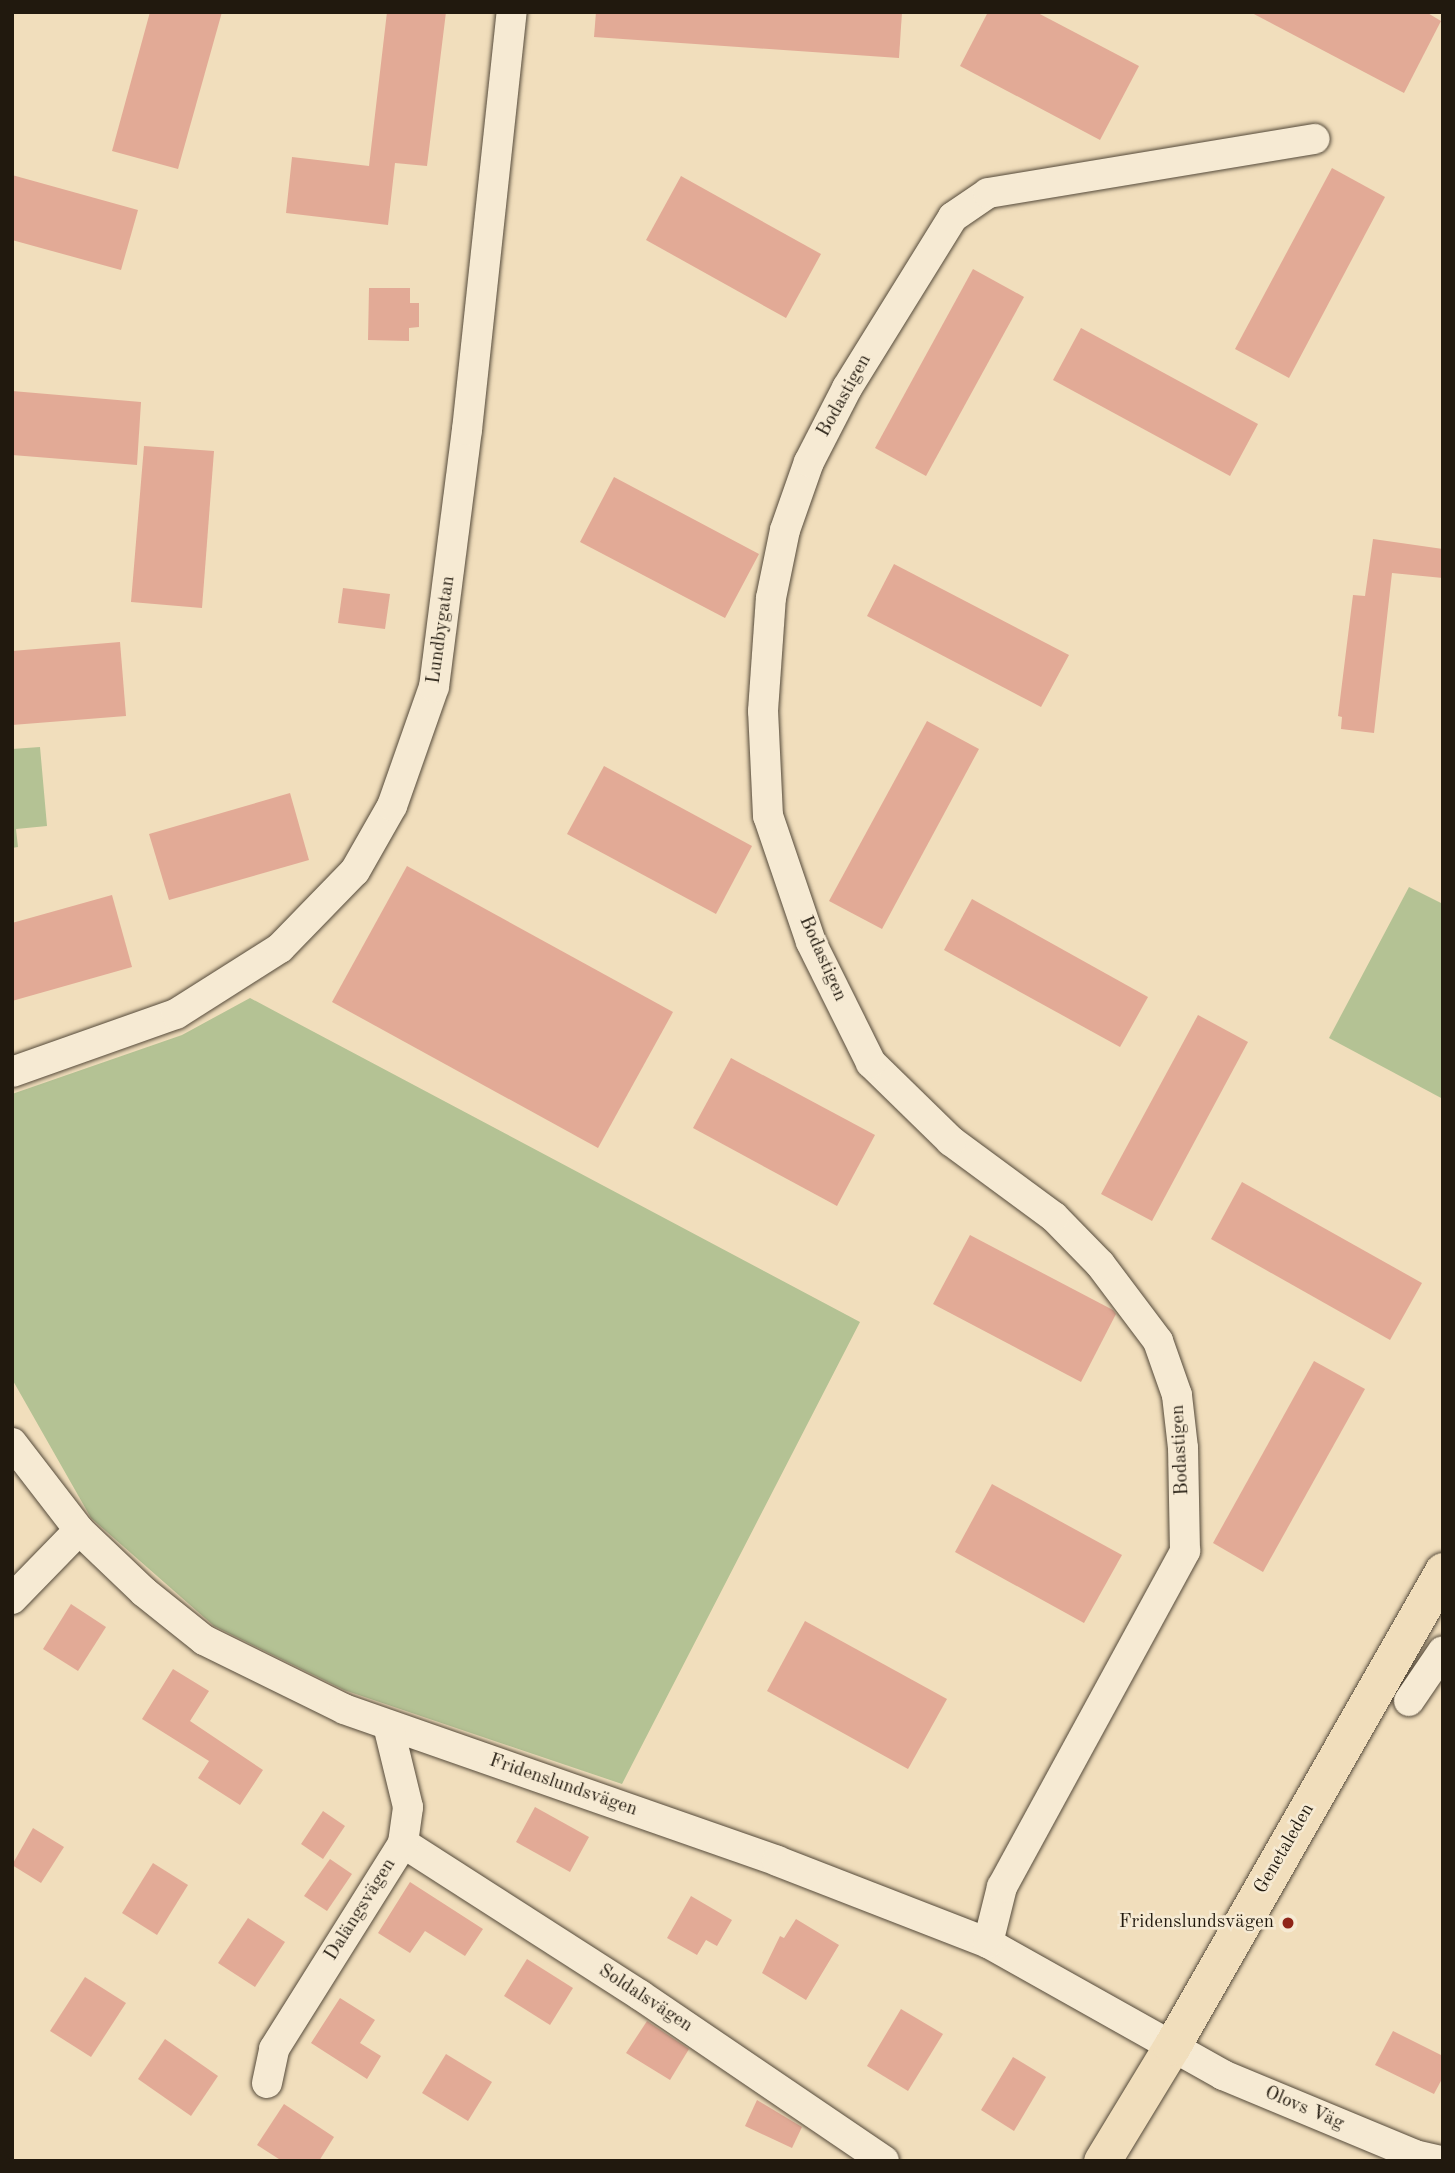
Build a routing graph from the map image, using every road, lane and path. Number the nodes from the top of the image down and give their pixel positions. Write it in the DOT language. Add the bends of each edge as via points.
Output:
graph roads {
  1 [pos="512,12"];
  2 [pos="1315,139"];
  3 [pos="12,1072"];
  4 [pos="12,1443"];
  5 [pos="79,1530"];
  6 [pos="1443,1571"];
  7 [pos="12,1599"];
  8 [pos="1443,1651"];
  9 [pos="1409,1701"];
  10 [pos="388,1725"];
  11 [pos="403,1843"];
  12 [pos="988,1943"];
  13 [pos="1172,2046"];
  14 [pos="267,2083"];
  15 [pos="1422,2159"];
  16 [pos="884,2161"];
  17 [pos="1102,2161"];
  1 -- 3 [label="street, Lundbygatan" via="435,687 392,806 355,871 280,948 176,1014"];
  2 -- 12 [label="street, Bodastigen" via="988,193 953,217 847,388 810,462 785,530 771,598 763,711 768,816 811,942 871,1063 951,1141 1054,1217 1100,1264 1158,1341 1177,1395 1185,1551 1002,1886"];
  4 -- 5 [label="street, Fridenslundsvägen"];
  5 -- 7 [label="street"];
  5 -- 10 [label="street, Fridenslundsvägen" via="144,1592 204,1640 344,1709"];
  6 -- 13 [label="main road, Genetaleden"];
  8 -- 9 [label="street"];
  10 -- 11 [label="street, Dalängsvägen" via="408,1807"];
  10 -- 12 [label="street, Fridenslundsvägen" via="777,1861"];
  11 -- 14 [label="street, Dalängsvägen" via="274,2049"];
  11 -- 16 [label="street, Soldalsvägen" via="640,1995"];
  12 -- 13 [label="street, Fridenslundsvägen"];
  13 -- 15 [label="street, Olovs Väg" via="1223,2075"];
  13 -- 17 [label="main road, Genetaleden"];
}
